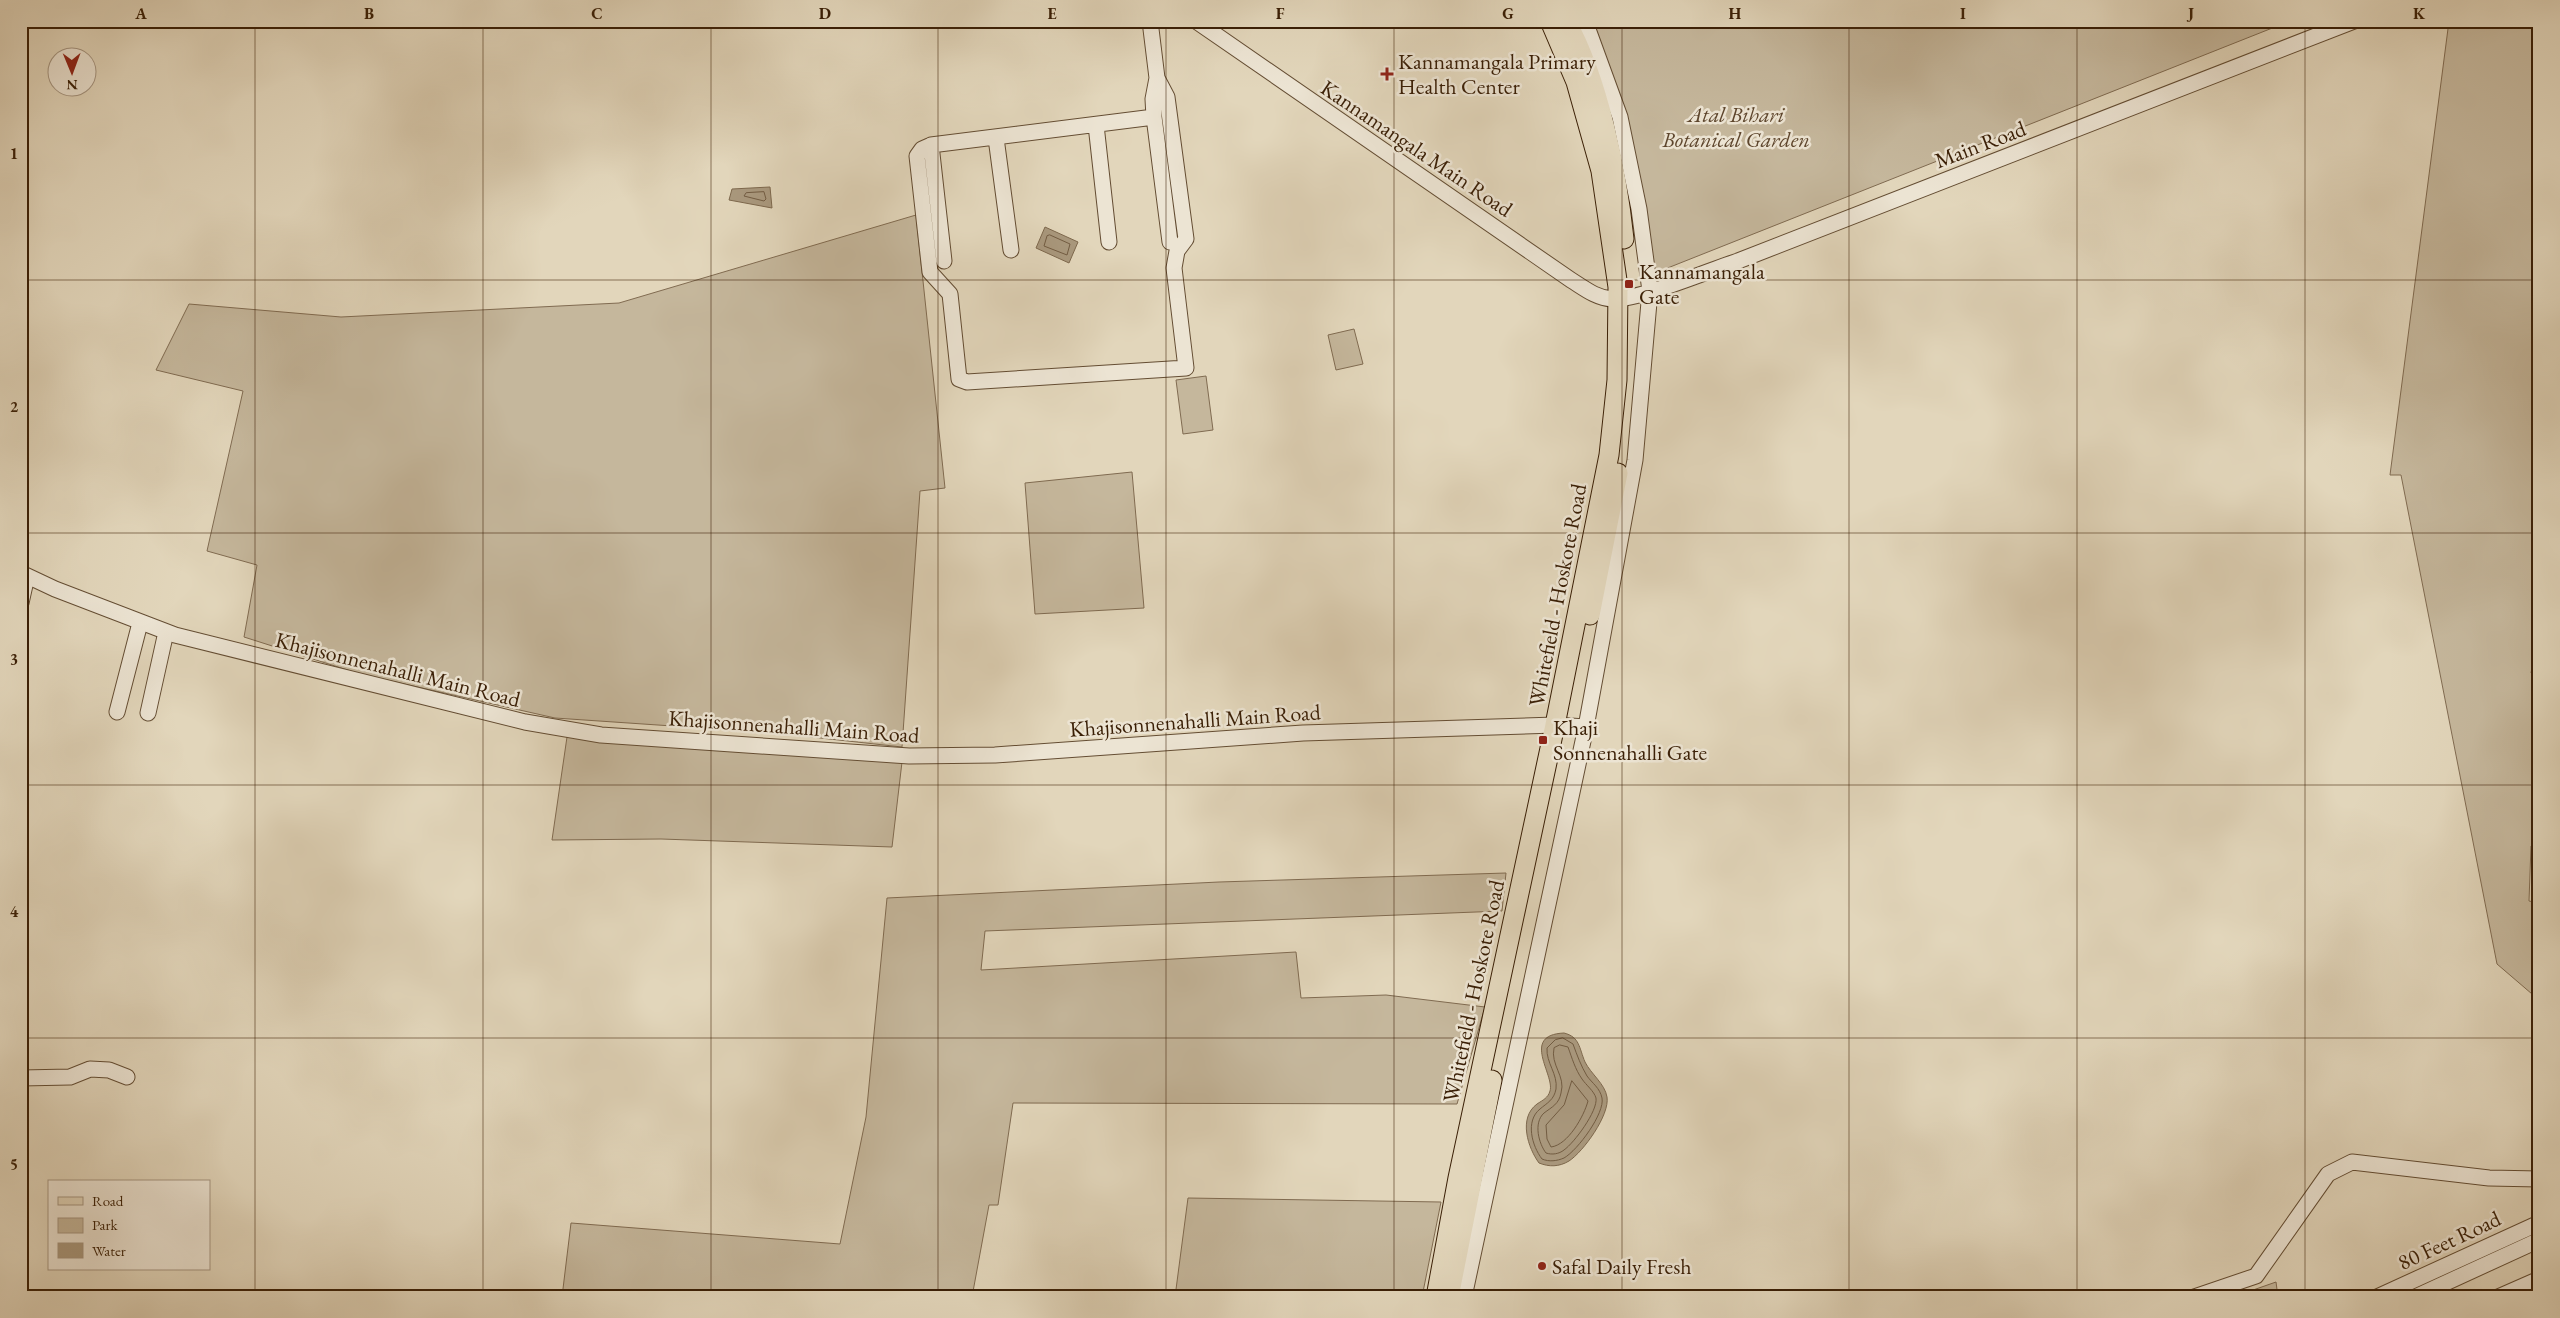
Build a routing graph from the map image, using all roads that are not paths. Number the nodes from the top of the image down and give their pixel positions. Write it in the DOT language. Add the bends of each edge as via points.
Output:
graph roads {
  1 [pos="1150,21"];
  2 [pos="1196,21"];
  3 [pos="1550,21"];
  4 [pos="1566,21"];
  5 [pos="1585,21"];
  6 [pos="2354,21"];
  7 [pos="1157,78"];
  8 [pos="1154,117"];
  9 [pos="1096,124"];
  10 [pos="996,138"];
  11 [pos="931,145"];
  12 [pos="1109,242"];
  13 [pos="1170,242"];
  14 [pos="1011,250"];
  15 [pos="944,261"];
  16 [pos="1650,291"];
  17 [pos="1624,298"];
  18 [pos="24,574"];
  19 [pos="21,603"];
  20 [pos="140,623"];
  21 [pos="166,632"];
  22 [pos="117,712"];
  23 [pos="148,713"];
  24 [pos="1561,726"];
  25 [pos="1586,727"];
  26 [pos="127,1077"];
  27 [pos="21,1078"];
  28 [pos="2539,1179"];
  29 [pos="2539,1223"];
  30 [pos="2539,1240"];
  31 [pos="2539,1279"];
  32 [pos="1436,1297"];
  33 [pos="1449,1297"];
  34 [pos="1464,1297"];
  35 [pos="2194,1297"];
  36 [pos="2377,1297"];
  37 [pos="2415,1297"];
  38 [pos="2498,1297"];
  1 -- 7 [label="street"];
  2 -- 17 [label="street, Kannamangala Main Road" via="1570,280 1600,297"];
  3 -- 17 [label="main road, Whitefield - Hoskote Road" via="1576,82 1599,162"];
  4 -- 17 [label="main road, Whitefield - Hoskote Road" via="1589,76 1615,167"];
  5 -- 16 [label="street" via="1620,117 1639,209"];
  6 -- 16 [label="street, Main Road" via="1738,261"];
  7 -- 8 [label="street"];
  7 -- 11 [label="street" via="1167,98 1186,239 1177,252 1174,268 1186,368 967,382 959,379 950,294 930,272 917,156"];
  8 -- 9 [label="street"];
  8 -- 13 [label="street"];
  9 -- 10 [label="street"];
  9 -- 12 [label="street"];
  10 -- 11 [label="street"];
  10 -- 14 [label="street"];
  11 -- 15 [label="street"];
  16 -- 17 [label="street, Main Road"];
  16 -- 25 [label="street" via="1635,460"];
  17 -- 24 [label="main road, Whitefield - Hoskote Road" via="1609,455"];
  18 -- 19 [label="street"];
  18 -- 20 [label="street, Khajisonnenahalli Main Road" via="55,590"];
  20 -- 21 [label="street, Khajisonnenahalli Main Road"];
  20 -- 22 [label="street"];
  21 -- 23 [label="street"];
  21 -- 24 [label="street, Khajisonnenahalli Main Road" via="525,722 601,735 787,749 909,756 995,755 1304,733"];
  24 -- 25 [label="street, Khajisonnenahalli Main Road"];
  24 -- 32 [label="main road, Whitefield - Hoskote Road" via="1462,1158"];
  24 -- 33 [label="main road, Whitefield - Hoskote Road"];
  25 -- 34 [label="street"];
  26 -- 27 [label="street" via="109,1070 90,1069 70,1077"];
  28 -- 35 [label="street" via="2489,1178 2352,1162 2328,1174 2256,1276"];
  29 -- 36 [label="street, 80 Feet Road"];
  30 -- 37 [label="street, 80 Feet Road"];
  31 -- 38 [label="street"];
}
